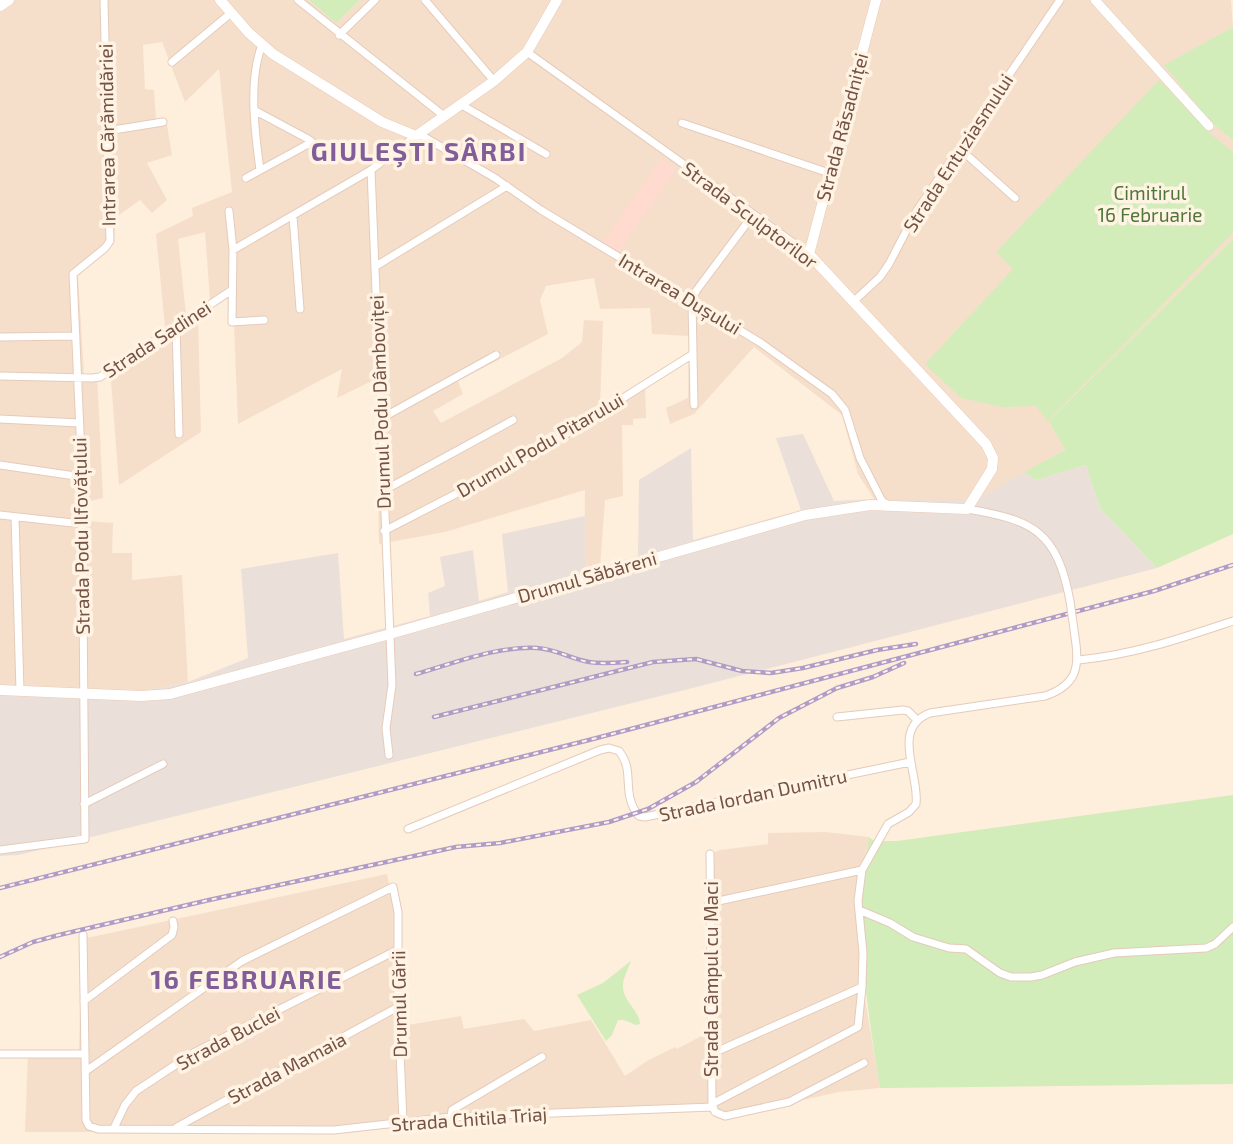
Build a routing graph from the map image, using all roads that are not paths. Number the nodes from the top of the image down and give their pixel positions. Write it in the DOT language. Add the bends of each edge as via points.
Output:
graph roads {
  1 [pos="9,0"];
  2 [pos="104,0"];
  3 [pos="220,0"];
  4 [pos="298,0"];
  5 [pos="375,0"];
  6 [pos="425,0"];
  7 [pos="556,0"];
  8 [pos="876,0"];
  9 [pos="1060,0"];
  10 [pos="1095,0"];
  11 [pos="0,6"];
  12 [pos="231,13"];
  13 [pos="339,35"];
  14 [pos="262,45"];
  15 [pos="527,52"];
  16 [pos="172,62"];
  17 [pos="494,81"];
  18 [pos="460,104"];
  19 [pos="254,110"];
  20 [pos="444,116"];
  21 [pos="163,122"];
  22 [pos="682,123"];
  23 [pos="1209,126"];
  24 [pos="107,131"];
  25 [pos="417,135"];
  26 [pos="312,142"];
  27 [pos="960,148"];
  28 [pos="546,154"];
  29 [pos="329,155"];
  30 [pos="260,170"];
  31 [pos="370,170"];
  32 [pos="829,173"];
  33 [pos="246,178"];
  34 [pos="506,186"];
  35 [pos="1015,198"];
  36 [pos="229,211"];
  37 [pos="753,215"];
  38 [pos="293,216"];
  39 [pos="233,250"];
  40 [pos="809,254"];
  41 [pos="376,266"];
  42 [pos="232,290"];
  43 [pos="692,301"];
  44 [pos="853,302"];
  45 [pos="300,309"];
  46 [pos="264,320"];
  47 [pos="176,327"];
  48 [pos="76,336"];
  49 [pos="0,337"];
  50 [pos="693,354"];
  51 [pos="495,355"];
  52 [pos="0,376"];
  53 [pos="79,378"];
  54 [pos="694,405"];
  55 [pos="382,418"];
  56 [pos="0,419"];
  57 [pos="513,420"];
  58 [pos="79,423"];
  59 [pos="178,434"];
  60 [pos="0,465"];
  61 [pos="82,477"];
  62 [pos="383,491"];
  63 [pos="887,504"];
  64 [pos="967,509"];
  65 [pos="0,514"];
  66 [pos="15,517"];
  67 [pos="82,524"];
  68 [pos="384,531"];
  69 [pos="1233,621"];
  70 [pos="390,634"];
  71 [pos="1079,660"];
  72 [pos="0,690"];
  73 [pos="20,691"];
  74 [pos="82,694"];
  75 [pos="837,717"];
  76 [pos="917,720"];
  77 [pos="389,755"];
  78 [pos="911,762"];
  79 [pos="163,764"];
  80 [pos="84,804"];
  81 [pos="408,829"];
  82 [pos="0,850"];
  83 [pos="710,854"];
  84 [pos="862,870"];
  85 [pos="709,903"];
  86 [pos="859,910"];
  87 [pos="173,921"];
  88 [pos="1233,927"];
  89 [pos="83,935"];
  90 [pos="397,950"];
  91 [pos="862,987"];
  92 [pos="84,1001"];
  93 [pos="398,1007"];
  94 [pos="0,1054"];
  95 [pos="85,1054"];
  96 [pos="711,1054"];
  97 [pos="542,1057"];
  98 [pos="864,1063"];
  99 [pos="86,1071"];
  100 [pos="712,1106"];
  101 [pos="451,1116"];
  102 [pos="404,1121"];
  103 [pos="114,1128"];
  104 [pos="176,1128"];
  1 -- 11 [label="main road"];
  2 -- 24 [label="street, Intrarea Cărămidăriei"];
  3 -- 12 [label="main road"];
  4 -- 13 [label="street"];
  5 -- 13 [label="street"];
  6 -- 17 [label="street"];
  7 -- 15 [label="main road"];
  8 -- 32 [label="main road, Strada Răsadniței"];
  9 -- 27 [label="street, Strada Entuziasmului"];
  10 -- 23 [label="street"];
  12 -- 14 [label="main road"];
  12 -- 16 [label="street"];
  13 -- 20 [label="street"];
  14 -- 19 [label="street"];
  14 -- 25 [label="main road" via="382,122"];
  15 -- 17 [label="main road"];
  15 -- 37 [label="street, Strada Sculptorilor"];
  17 -- 18 [label="main road"];
  18 -- 20 [label="main road"];
  18 -- 28 [label="street"];
  19 -- 26 [label="street"];
  19 -- 30 [label="street"];
  20 -- 25 [label="main road"];
  21 -- 24 [label="street"];
  22 -- 32 [label="street"];
  24 -- 48 [label="street, Intrarea Cărămidăriei" via="110,241 73,274"];
  25 -- 31 [label="street"];
  25 -- 34 [label="street, Intrarea Dușului"];
  26 -- 29 [label="street"];
  26 -- 30 [label="street"];
  27 -- 35 [label="street"];
  27 -- 44 [label="street, Strada Entuziasmului" via="916,212 880,277"];
  30 -- 33 [label="street"];
  31 -- 38 [label="street"];
  31 -- 41 [label="street, Drumul Podu Dâmboviței"];
  32 -- 40 [label="main road, Strada Răsadniței"];
  34 -- 41 [label="street"];
  34 -- 43 [label="street, Intrarea Dușului"];
  36 -- 39 [label="street, Strada Sadinei"];
  37 -- 40 [label="street, Strada Sculptorilor"];
  37 -- 43 [label="street"];
  38 -- 39 [label="street"];
  38 -- 45 [label="street"];
  39 -- 42 [label="street, Strada Sadinei"];
  40 -- 44 [label="main road, Strada Sculptorilor"];
  41 -- 55 [label="street, Drumul Podu Dâmboviței"];
  42 -- 46 [label="street" via="232,322"];
  42 -- 47 [label="street, Strada Sadinei"];
  43 -- 50 [label="street"];
  43 -- 63 [label="street, Intrarea Dușului" via="832,394 845,410 860,458"];
  44 -- 64 [label="main road, Strada Sculptorilor" via="986,444 993,458 992,469"];
  47 -- 53 [label="street, Strada Sadinei" via="100,377"];
  47 -- 59 [label="street"];
  48 -- 49 [label="street"];
  48 -- 53 [label="street, Intrarea Cărămidăriei"];
  50 -- 54 [label="street"];
  50 -- 68 [label="street, Drumul Podu Pitarului" via="539,451"];
  51 -- 55 [label="street"];
  52 -- 53 [label="street, Strada Sadinei"];
  53 -- 58 [label="street, Strada Podu Ilfovățului"];
  55 -- 62 [label="street, Drumul Podu Dâmboviței"];
  56 -- 58 [label="street"];
  57 -- 62 [label="street"];
  58 -- 61 [label="street, Strada Podu Ilfovățului"];
  60 -- 61 [label="street"];
  61 -- 67 [label="street, Strada Podu Ilfovățului"];
  62 -- 68 [label="street, Drumul Podu Dâmboviței"];
  63 -- 64 [label="main road, Drumul Săbăreni"];
  63 -- 70 [label="main road, Drumul Săbăreni" via="805,515"];
  64 -- 71 [label="street, Drumul Săbăreni, bridge" via="1015,518 1048,542 1066,578"];
  65 -- 66 [label="street"];
  66 -- 67 [label="street"];
  66 -- 73 [label="street"];
  67 -- 74 [label="street, Strada Podu Ilfovățului"];
  68 -- 70 [label="street, Drumul Podu Dâmboviței"];
  69 -- 71 [label="street" via="1153,647"];
  70 -- 74 [label="main road, Drumul Săbăreni" via="170,694"];
  70 -- 77 [label="street"];
  71 -- 76 [label="street" via="1073,677 1051,694 930,713"];
  72 -- 73 [label="main road, Drumul Săbăreni"];
  73 -- 74 [label="main road, Drumul Săbăreni"];
  74 -- 80 [label="street, Strada Podu Ilfovățului"];
  75 -- 76 [label="street" via="903,710"];
  76 -- 78 [label="street" via="909,736"];
  78 -- 81 [label="street, Strada Iordan Dumitru" via="645,817 639,816 630,802 625,759 620,751 609,748"];
  78 -- 84 [label="street" via="916,804 888,824"];
  79 -- 80 [label="street"];
  80 -- 82 [label="street, Strada Podu Ilfovățului" via="85,839"];
  83 -- 85 [label="street, Strada Câmpul cu Maci"];
  84 -- 85 [label="street"];
  84 -- 86 [label="street"];
  85 -- 96 [label="street, Strada Câmpul cu Maci"];
  86 -- 88 [label="street" via="913,937 966,949 1000,973 1022,978 1114,954 1206,948"];
  86 -- 91 [label="street"];
  87 -- 92 [label="street" via="172,935"];
  89 -- 92 [label="street, Strada Chitila Triaj"];
  90 -- 93 [label="street, Drumul Gării"];
  90 -- 99 [label="street, Drumul Gării" via="398,908 393,887 242,961"];
  90 -- 103 [label="street, Strada Buclei" via="195,1052 136,1091"];
  91 -- 96 [label="street"];
  91 -- 100 [label="street" via="858,1027"];
  92 -- 95 [label="street, Strada Chitila Triaj"];
  93 -- 102 [label="street, Drumul Gării"];
  93 -- 104 [label="street, Strada Mamaia"];
  94 -- 95 [label="street"];
  95 -- 99 [label="street, Strada Chitila Triaj"];
  96 -- 100 [label="street, Strada Câmpul cu Maci"];
  97 -- 101 [label="street" via="452,1110"];
  98 -- 100 [label="street" via="789,1102 724,1116"];
  99 -- 103 [label="street, Strada Chitila Triaj" via="88,1124"];
  100 -- 101 [label="street, Strada Chitila Triaj"];
  101 -- 102 [label="street, Strada Chitila Triaj"];
  102 -- 104 [label="street, Strada Chitila Triaj" via="311,1130"];
  103 -- 104 [label="street, Strada Chitila Triaj"];
}
